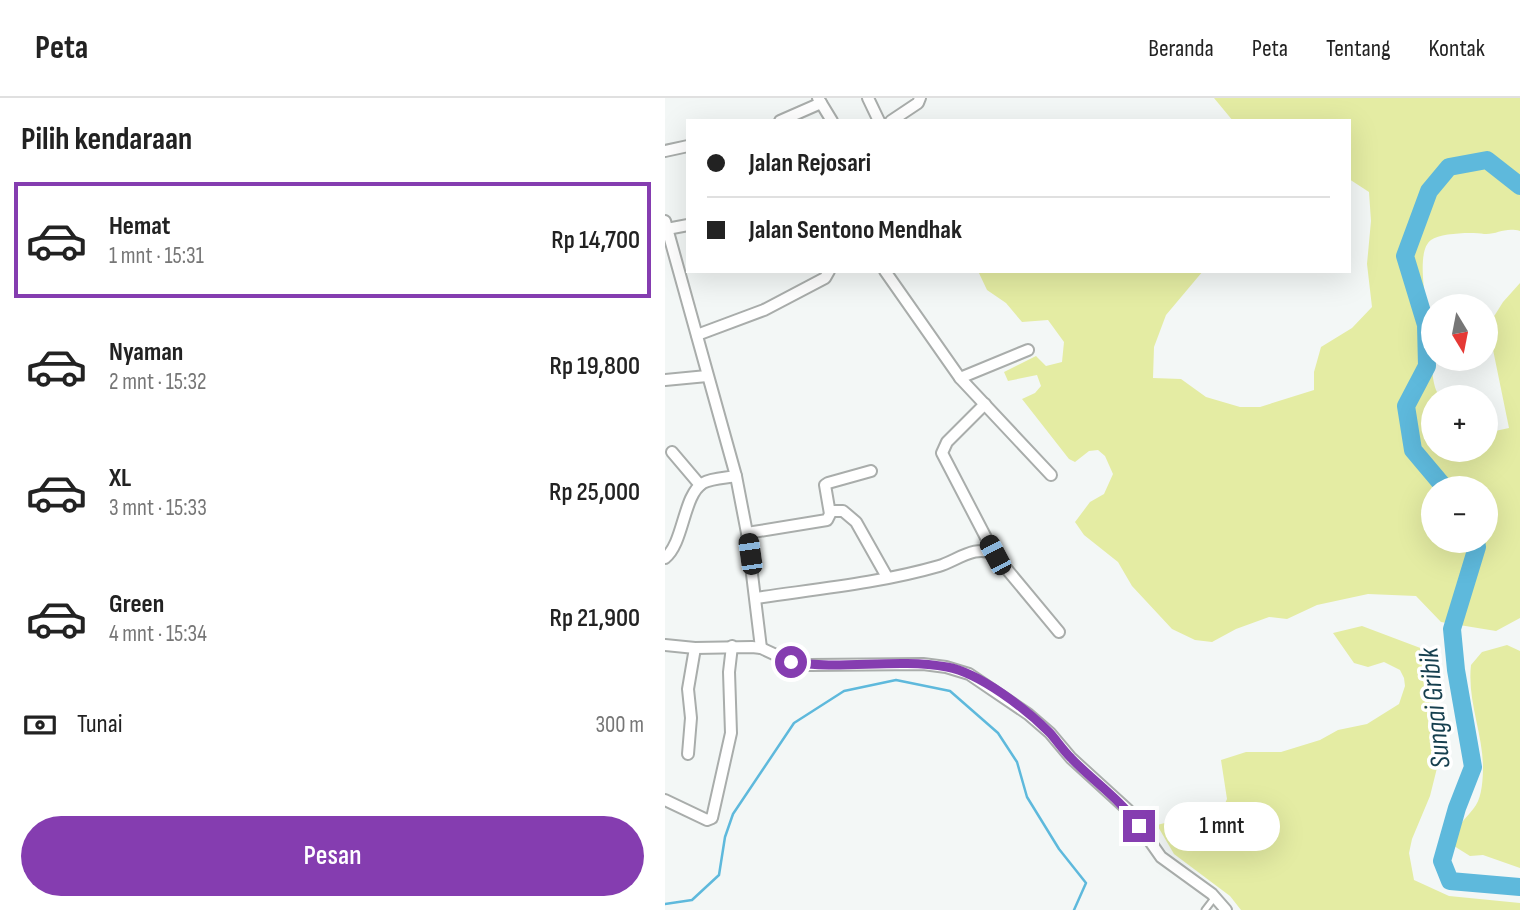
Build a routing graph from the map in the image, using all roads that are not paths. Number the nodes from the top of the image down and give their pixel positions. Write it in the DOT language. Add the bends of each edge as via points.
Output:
graph roads {
  1 [pos="868,98"];
  2 [pos="920,98"];
  3 [pos="820,101"];
  4 [pos="784,119"];
  5 [pos="831,119"];
  6 [pos="878,119"];
  7 [pos="895,119"];
  8 [pos="686,146"];
  9 [pos="665,151"];
  10 [pos="666,225"];
  11 [pos="686,225"];
  12 [pos="828,273"];
  13 [pos="886,273"];
  14 [pos="697,335"];
  15 [pos="1028,350"];
  16 [pos="707,376"];
  17 [pos="960,378"];
  18 [pos="665,380"];
  19 [pos="985,404"];
  20 [pos="672,452"];
  21 [pos="871,471"];
  22 [pos="1051,475"];
  23 [pos="736,476"];
  24 [pos="700,485"];
  25 [pos="830,512"];
  26 [pos="747,533"];
  27 [pos="995,555"];
  28 [pos="665,558"];
  29 [pos="887,577"];
  30 [pos="756,598"];
  31 [pos="1059,632"];
  32 [pos="665,645"];
  33 [pos="732,646"];
  34 [pos="695,648"];
  35 [pos="761,648"];
  36 [pos="688,754"];
  37 [pos="665,800"];
  38 [pos="1215,897"];
  39 [pos="1205,910"];
  40 [pos="1226,910"];
  1 -- 6 [label="street"];
  2 -- 7 [label="street"];
  3 -- 4 [label="street"];
  3 -- 5 [label="street"];
  8 -- 9 [label="street"];
  10 -- 11 [label="street"];
  10 -- 14 [label="street"];
  12 -- 14 [label="street" via="764,310"];
  13 -- 17 [label="street"];
  14 -- 16 [label="street"];
  15 -- 17 [label="street"];
  16 -- 18 [label="street"];
  16 -- 23 [label="street"];
  17 -- 19 [label="street"];
  19 -- 22 [label="street"];
  19 -- 27 [label="street" via="942,453"];
  20 -- 24 [label="street"];
  21 -- 25 [label="street" via="828,483"];
  23 -- 24 [label="street"];
  23 -- 26 [label="street"];
  24 -- 28 [label="street" via="675,548"];
  25 -- 26 [label="street" via="827,520"];
  25 -- 29 [label="street" via="843,511 856,522"];
  26 -- 30 [label="street"];
  27 -- 29 [label="street" via="976,551 939,566"];
  27 -- 31 [label="street"];
  29 -- 30 [label="street"];
  30 -- 35 [label="street"];
  32 -- 34 [label="street"];
  33 -- 34 [label="street"];
  33 -- 35 [label="street"];
  33 -- 37 [label="street" via="731,733 712,818 707,820"];
  34 -- 36 [label="street"];
  35 -- 38 [label="street" via="810,665 923,664 969,674 1050,733 1128,810 1161,856"];
  38 -- 39 [label="lane"];
  38 -- 40 [label="street"];
}
